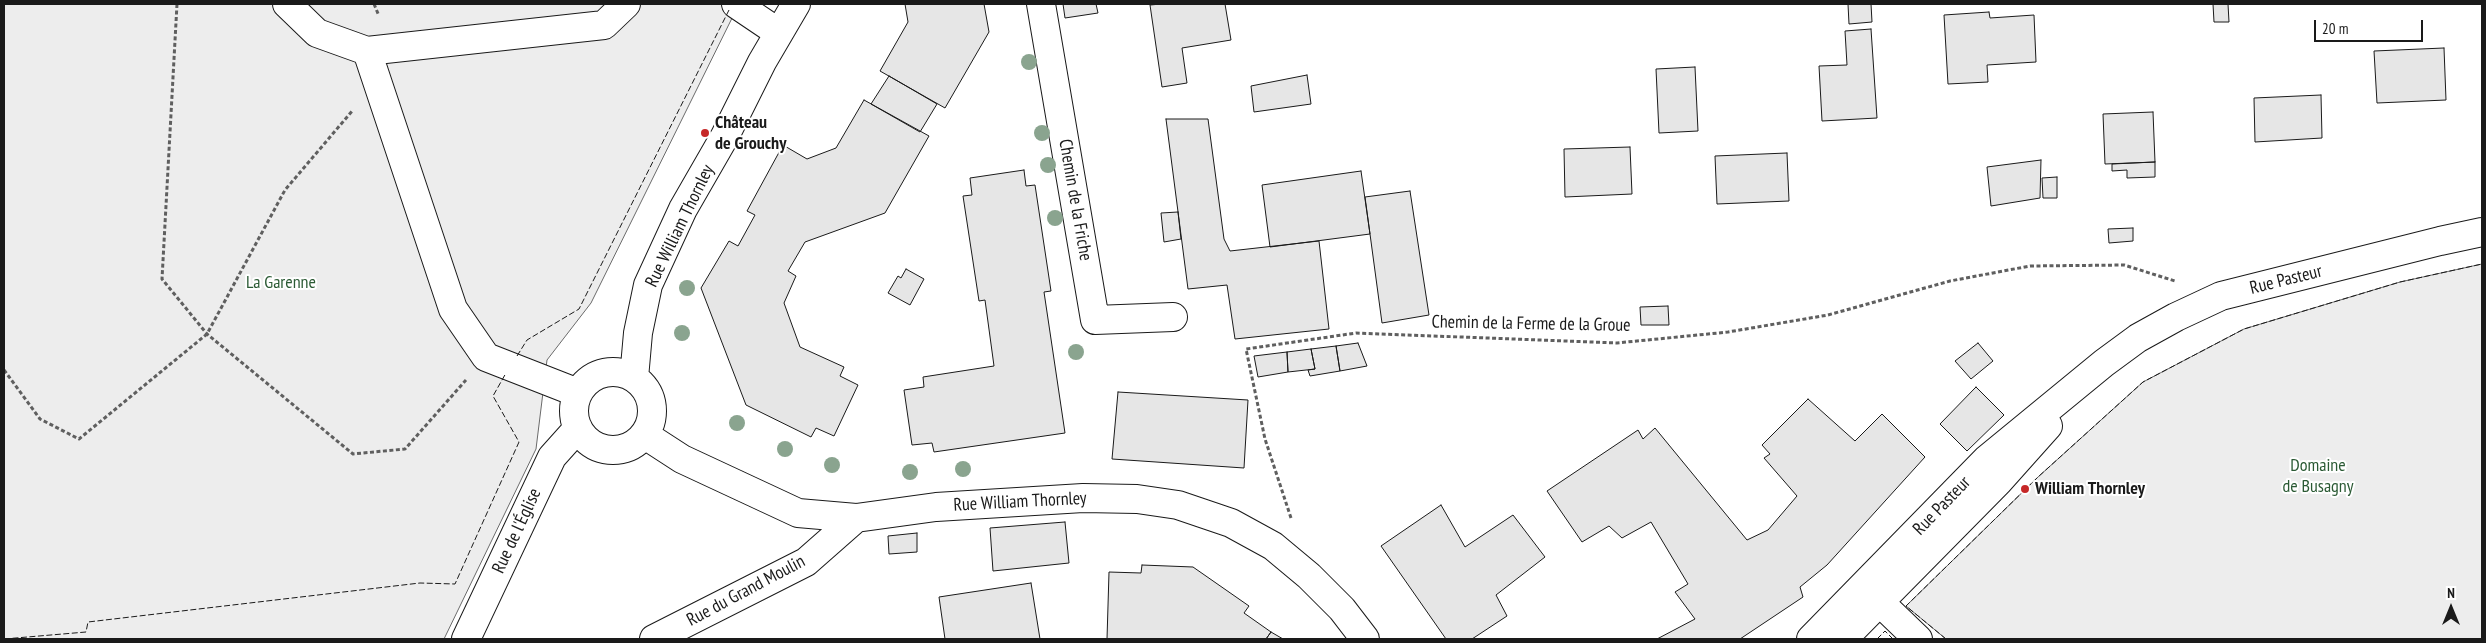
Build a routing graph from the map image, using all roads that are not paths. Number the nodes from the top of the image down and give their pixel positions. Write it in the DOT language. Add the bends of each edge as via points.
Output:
graph roads {
  1 [pos="288,4"];
  2 [pos="626,4"];
  3 [pos="736,4"];
  4 [pos="796,4"];
  5 [pos="1041,4"];
  6 [pos="779,33"];
  7 [pos="367,51"];
  8 [pos="2482,232"];
  9 [pos="1173,317"];
  10 [pos="634,378"];
  11 [pos="578,393"];
  12 [pos="578,428"];
  13 [pos="645,435"];
  14 [pos="856,518"];
  15 [pos="1872,594"];
  16 [pos="466,639"];
  17 [pos="654,639"];
  18 [pos="1365,639"];
  19 [pos="1812,639"];
  20 [pos="1843,639"];
  21 [pos="1918,639"];
  1 -- 7 [label="street" via="317,33"];
  2 -- 7 [label="street" via="604,25"];
  3 -- 6 [label="street"];
  4 -- 6 [label="street, Rue William Thornley"];
  5 -- 9 [label="street, Chemin de la Friche" via="1095,320"];
  6 -- 10 [label="street, Rue William Thornley" via="683,209 648,285 638,333"];
  7 -- 11 [label="street" via="453,310 486,357"];
  8 -- 15 [label="street, Rue Pasteur" via="2221,296 2138,338 2104,363 1998,482"];
  10 -- 11 [label="street" via="609,372 586,383"];
  10 -- 13 [label="street" via="651,398 651,424"];
  11 -- 12 [label="street" via="574,417"];
  12 -- 13 [label="street" via="596,447 610,451 635,444"];
  12 -- 16 [label="street, Rue de l'Église" via="552,457"];
  13 -- 14 [label="street, Rue William Thornley" via="682,459 798,513"];
  14 -- 17 [label="street, Rue du Grand Moulin" via="806,562"];
  14 -- 18 [label="street, Rue William Thornley" via="936,507 1083,498 1138,499 1178,505 1231,523 1273,546 1310,576"];
  15 -- 19 [label="street, Rue Pasteur"];
  15 -- 20 [label="street, Rue Pasteur"];
  15 -- 21 [label="street"];
}
